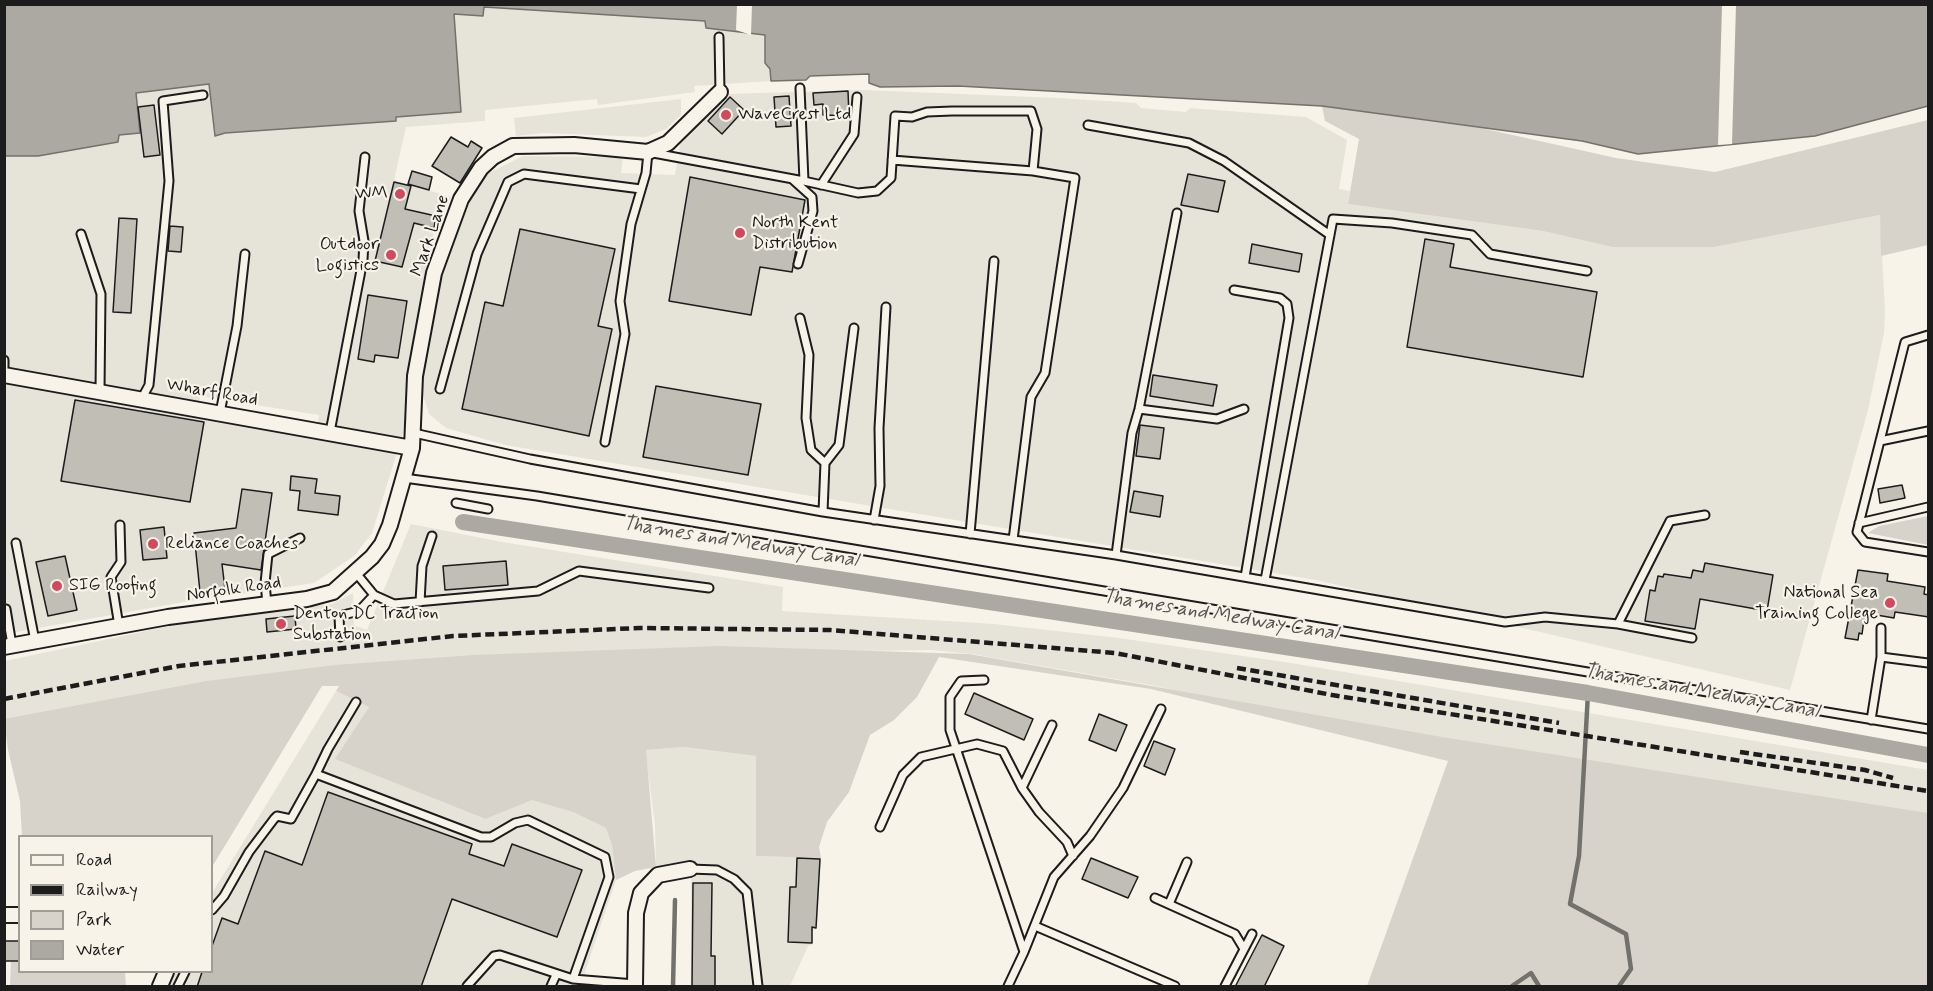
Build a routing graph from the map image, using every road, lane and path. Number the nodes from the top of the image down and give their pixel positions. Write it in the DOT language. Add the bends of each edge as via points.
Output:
graph roads {
  1 [pos="719,37"];
  2 [pos="800,88"];
  3 [pos="720,92"];
  4 [pos="203,95"];
  5 [pos="857,97"];
  6 [pos="1088,125"];
  7 [pos="648,152"];
  8 [pos="365,157"];
  9 [pos="892,160"];
  10 [pos="1033,171"];
  11 [pos="792,179"];
  12 [pos="804,181"];
  13 [pos="821,185"];
  14 [pos="641,189"];
  15 [pos="1177,213"];
  16 [pos="81,234"];
  17 [pos="1330,235"];
  18 [pos="245,254"];
  19 [pos="994,261"];
  20 [pos="798,264"];
  21 [pos="1587,271"];
  22 [pos="1234,290"];
  23 [pos="886,307"];
  24 [pos="800,318"];
  25 [pos="854,328"];
  26 [pos="1929,335"];
  27 [pos="4,360"];
  28 [pos="4,367"];
  29 [pos="4,375"];
  30 [pos="440,389"];
  31 [pos="100,391"];
  32 [pos="142,398"];
  33 [pos="1139,409"];
  34 [pos="1244,409"];
  35 [pos="220,413"];
  36 [pos="1929,431"];
  37 [pos="330,432"];
  38 [pos="414,433"];
  39 [pos="1880,441"];
  40 [pos="606,442"];
  41 [pos="412,448"];
  42 [pos="825,463"];
  43 [pos="404,478"];
  44 [pos="456,503"];
  45 [pos="1929,507"];
  46 [pos="488,509"];
  47 [pos="823,512"];
  48 [pos="1705,515"];
  49 [pos="874,520"];
  50 [pos="1859,523"];
  51 [pos="120,525"];
  52 [pos="970,534"];
  53 [pos="432,536"];
  54 [pos="300,538"];
  55 [pos="1013,540"];
  56 [pos="15,543"];
  57 [pos="1929,552"];
  58 [pos="1116,555"];
  59 [pos="356,573"];
  60 [pos="1245,577"];
  61 [pos="1265,580"];
  62 [pos="709,588"];
  63 [pos="374,595"];
  64 [pos="420,602"];
  65 [pos="267,604"];
  66 [pos="6,609"];
  67 [pos="1618,624"];
  68 [pos="119,626"];
  69 [pos="1881,628"];
  70 [pos="340,637"];
  71 [pos="1692,638"];
  72 [pos="35,641"];
  73 [pos="7,646"];
  74 [pos="1881,657"];
  75 [pos="1929,663"];
  76 [pos="984,680"];
  77 [pos="356,702"];
  78 [pos="1161,709"];
  79 [pos="1871,720"];
  80 [pos="1052,725"];
  81 [pos="1929,729"];
  82 [pos="954,748"];
  83 [pos="316,774"];
  84 [pos="1022,788"];
  85 [pos="880,827"];
  86 [pos="1073,856"];
  87 [pos="1187,862"];
  88 [pos="690,869"];
  89 [pos="1155,898"];
  90 [pos="1169,904"];
  91 [pos="213,909"];
  92 [pos="1035,926"];
  93 [pos="1251,934"];
  94 [pos="1244,949"];
  95 [pos="1024,952"];
  96 [pos="166,973"];
  97 [pos="184,973"];
  98 [pos="556,975"];
  99 [pos="573,980"];
  100 [pos="635,985"];
  101 [pos="160,987"];
  102 [pos="178,987"];
  103 [pos="467,987"];
  104 [pos="551,987"];
  105 [pos="758,987"];
  106 [pos="1008,987"];
  107 [pos="1175,987"];
  108 [pos="1225,987"];
  1 -- 3 [label="lane"];
  2 -- 12 [label="lane"];
  3 -- 7 [label="street" via="668,144"];
  4 -- 32 [label="lane" via="163,101 169,181 149,385"];
  5 -- 13 [label="lane" via="854,135"];
  6 -- 17 [label="lane" via="1189,142 1224,161"];
  7 -- 11 [label="lane"];
  7 -- 14 [label="lane"];
  7 -- 38 [label="street, Mark Lane" via="574,145 513,146 481,168 461,200 434,273 415,376"];
  8 -- 37 [label="lane" via="359,212 363,260"];
  9 -- 10 [label="lane"];
  9 -- 10 [label="lane" via="895,117 943,111 1031,111 1037,129"];
  9 -- 13 [label="lane" via="891,178 877,191 858,193"];
  10 -- 55 [label="lane" via="1074,178 1045,373 1031,398"];
  11 -- 12 [label="lane"];
  11 -- 20 [label="lane" via="812,197 813,211"];
  12 -- 13 [label="lane"];
  14 -- 30 [label="lane" via="524,174 508,182 477,254"];
  14 -- 40 [label="lane" via="623,279 620,301 625,334"];
  15 -- 33 [label="lane"];
  16 -- 31 [label="lane" via="101,294"];
  17 -- 21 [label="lane" via="1333,219 1392,223 1472,235 1490,254"];
  17 -- 61 [label="lane"];
  18 -- 35 [label="lane" via="237,326"];
  19 -- 52 [label="lane"];
  22 -- 60 [label="lane" via="1280,298 1287,304 1288,318"];
  23 -- 49 [label="lane" via="880,486"];
  24 -- 42 [label="lane" via="809,355 806,418 811,450"];
  25 -- 42 [label="lane" via="839,445"];
  26 -- 39 [label="lane" via="1905,342"];
  27 -- 28 [label="lane"];
  29 -- 31 [label="street, Wharf Road"];
  31 -- 32 [label="street, Wharf Road"];
  32 -- 35 [label="street, Wharf Road"];
  33 -- 34 [label="lane" via="1218,419"];
  33 -- 58 [label="lane" via="1132,433"];
  35 -- 37 [label="street, Wharf Road"];
  36 -- 39 [label="lane"];
  37 -- 41 [label="street, Wharf Road"];
  38 -- 41 [label="street, Mark Lane"];
  38 -- 47 [label="lane" via="530,459"];
  39 -- 50 [label="lane"];
  41 -- 43 [label="street, Mark Lane"];
  42 -- 47 [label="lane"];
  43 -- 59 [label="street, Mark Lane" via="384,538"];
  43 -- 79 [label="lane" via="537,496"];
  44 -- 46 [label="lane"];
  45 -- 50 [label="lane"];
  47 -- 49 [label="lane"];
  48 -- 67 [label="lane" via="1670,521"];
  49 -- 52 [label="lane"];
  50 -- 57 [label="lane" via="1857,532 1865,542"];
  51 -- 68 [label="lane" via="121,562 111,577"];
  52 -- 55 [label="lane"];
  53 -- 64 [label="lane" via="422,566"];
  54 -- 65 [label="lane" via="268,554"];
  55 -- 58 [label="lane"];
  56 -- 72 [label="lane"];
  58 -- 60 [label="lane"];
  59 -- 63 [label="lane"];
  59 -- 65 [label="street, Norfolk Road" via="333,592"];
  60 -- 61 [label="lane"];
  61 -- 67 [label="lane" via="1505,622 1545,617"];
  62 -- 64 [label="lane" via="579,571 538,591"];
  63 -- 64 [label="lane" via="394,604"];
  63 -- 70 [label="lane" via="359,611 339,616"];
  65 -- 68 [label="street, Norfolk Road"];
  66 -- 73 [label="lane" via="11,639"];
  67 -- 71 [label="lane"];
  68 -- 72 [label="street, Norfolk Road"];
  69 -- 74 [label="lane"];
  72 -- 73 [label="street, Norfolk Road"];
  74 -- 75 [label="lane"];
  74 -- 79 [label="lane"];
  76 -- 82 [label="lane" via="961,681 950,697"];
  77 -- 83 [label="lane"];
  78 -- 86 [label="lane" via="1123,788"];
  79 -- 81 [label="lane"];
  80 -- 84 [label="lane"];
  82 -- 84 [label="lane" via="977,744 1003,751"];
  82 -- 85 [label="lane" via="921,757 903,775"];
  82 -- 95 [label="lane"];
  83 -- 91 [label="lane" via="291,819 274,819"];
  83 -- 99 [label="lane" via="481,837 491,837 528,820 605,857 609,878"];
  84 -- 86 [label="lane" via="1067,842"];
  86 -- 92 [label="lane" via="1054,877"];
  87 -- 90 [label="lane"];
  88 -- 100 [label="street" via="660,873 643,890 636,913"];
  88 -- 105 [label="lane" via="717,870 747,892"];
  89 -- 90 [label="lane"];
  90 -- 94 [label="lane" via="1235,934"];
  92 -- 95 [label="lane"];
  92 -- 107 [label="lane"];
  93 -- 94 [label="lane"];
  94 -- 108 [label="lane"];
  95 -- 106 [label="lane"];
  96 -- 101 [label="street"];
  97 -- 102 [label="lane"];
  98 -- 99 [label="lane"];
  98 -- 103 [label="lane" via="498,955"];
  98 -- 104 [label="lane"];
  99 -- 100 [label="lane"];
}
